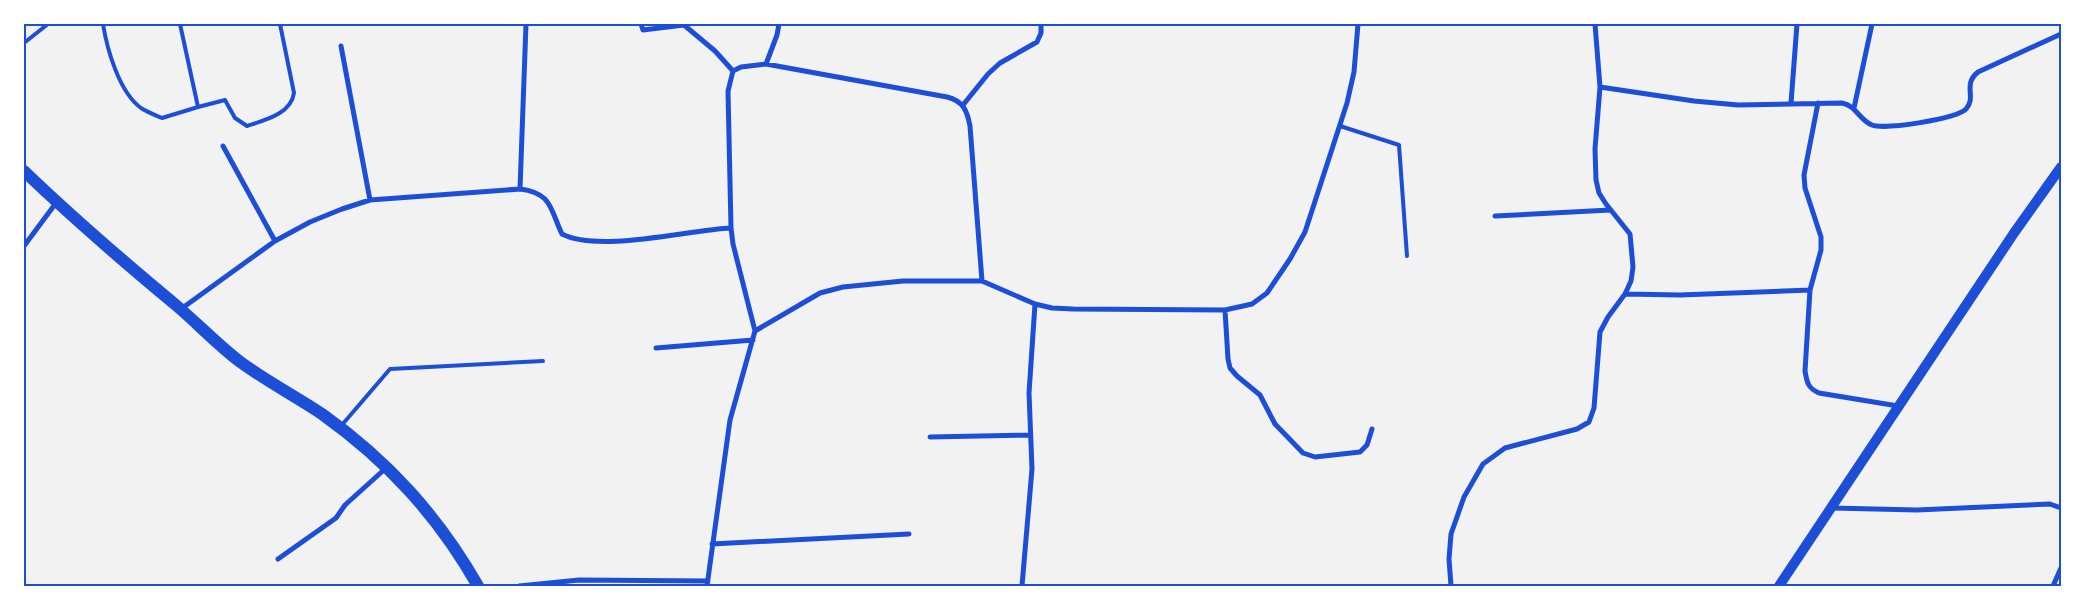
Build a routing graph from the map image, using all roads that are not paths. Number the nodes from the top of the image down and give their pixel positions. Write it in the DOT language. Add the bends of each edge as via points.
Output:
graph roads {
  1 [pos="48,24"];
  2 [pos="103,24"];
  3 [pos="180,24"];
  4 [pos="280,24"];
  5 [pos="526,24"];
  6 [pos="642,24"];
  7 [pos="779,24"];
  8 [pos="1040,24"];
  9 [pos="1358,24"];
  10 [pos="1595,24"];
  11 [pos="1797,24"];
  12 [pos="1872,24"];
  13 [pos="2061,34"];
  14 [pos="24,43"];
  15 [pos="341,46"];
  16 [pos="766,64"];
  17 [pos="733,71"];
  18 [pos="1600,87"];
  19 [pos="1791,103"];
  20 [pos="1818,103"];
  21 [pos="963,105"];
  22 [pos="198,107"];
  23 [pos="1854,108"];
  24 [pos="1340,126"];
  25 [pos="223,146"];
  26 [pos="2061,170"];
  27 [pos="24,171"];
  28 [pos="520,189"];
  29 [pos="370,200"];
  30 [pos="56,202"];
  31 [pos="1610,210"];
  32 [pos="1495,216"];
  33 [pos="731,228"];
  34 [pos="274,241"];
  35 [pos="24,246"];
  36 [pos="1407,256"];
  37 [pos="982,281"];
  38 [pos="1810,290"];
  39 [pos="1625,294"];
  40 [pos="1035,304"];
  41 [pos="180,310"];
  42 [pos="1225,310"];
  43 [pos="755,331"];
  44 [pos="753,340"];
  45 [pos="656,348"];
  46 [pos="543,361"];
  47 [pos="1898,406"];
  48 [pos="340,428"];
  49 [pos="1372,429"];
  50 [pos="1030,436"];
  51 [pos="930,437"];
  52 [pos="387,467"];
  53 [pos="1832,508"];
  54 [pos="2061,508"];
  55 [pos="909,534"];
  56 [pos="712,544"];
  57 [pos="278,559"];
  58 [pos="2061,568"];
  59 [pos="707,583"];
  60 [pos="478,586"];
  61 [pos="519,586"];
  62 [pos="1022,586"];
  63 [pos="1451,586"];
  64 [pos="1779,586"];
  65 [pos="2053,586"];
  1 -- 14 [label="lane"];
  2 -- 22 [label="lane" via="106,45 126,93 141,108 162,118"];
  3 -- 22 [label="lane"];
  4 -- 22 [label="lane" via="293,102 277,114 247,126 234,118 225,100"];
  5 -- 28 [label="street"];
  6 -- 17 [label="street" via="643,30 684,24"];
  7 -- 16 [label="street"];
  8 -- 21 [label="street" via="1037,42 1000,63"];
  9 -- 24 [label="street" via="1354,72"];
  10 -- 18 [label="street"];
  11 -- 19 [label="street"];
  12 -- 23 [label="street"];
  13 -- 23 [label="street" via="1971,77 1970,101 1966,109 1956,116 1881,127 1867,122"];
  15 -- 29 [label="street"];
  16 -- 17 [label="street"];
  16 -- 21 [label="street" via="946,97"];
  17 -- 33 [label="street" via="728,91"];
  18 -- 19 [label="street" via="1738,105"];
  18 -- 31 [label="street" via="1596,180 1599,193"];
  19 -- 20 [label="street"];
  20 -- 23 [label="street" via="1842,103"];
  20 -- 38 [label="street" via="1804,175 1821,237 1821,250"];
  21 -- 37 [label="street" via="970,126"];
  24 -- 36 [label="lane" via="1399,145"];
  24 -- 42 [label="street" via="1305,232 1290,260 1268,293 1252,304"];
  25 -- 34 [label="street"];
  26 -- 47 [label="main road" via="2014,233"];
  27 -- 30 [label="main road"];
  28 -- 29 [label="street"];
  28 -- 33 [label="street" via="539,193 547,200 562,234 586,241 637,240"];
  29 -- 34 [label="street" via="310,222"];
  30 -- 35 [label="street"];
  30 -- 41 [label="main road"];
  31 -- 32 [label="street"];
  31 -- 39 [label="street" via="1630,234 1633,248 1631,281"];
  33 -- 43 [label="street"];
  34 -- 41 [label="street"];
  37 -- 40 [label="street"];
  37 -- 43 [label="street" via="903,281 842,287 820,293"];
  38 -- 39 [label="street"];
  38 -- 47 [label="street" via="1805,371 1810,389"];
  39 -- 63 [label="street" via="1600,332 1594,408 1589,422 1577,429 1505,448 1483,464 1464,498 1451,534"];
  40 -- 42 [label="street" via="1073,309"];
  40 -- 50 [label="street" via="1029,393"];
  41 -- 48 [label="main road" via="259,376"];
  42 -- 49 [label="street" via="1230,368 1260,395 1275,424 1303,453 1315,456 1360,452 1367,445"];
  43 -- 44 [label="street"];
  44 -- 45 [label="street"];
  44 -- 56 [label="street" via="730,420"];
  46 -- 48 [label="lane" via="390,369"];
  47 -- 53 [label="main road"];
  48 -- 52 [label="main road"];
  50 -- 51 [label="street"];
  50 -- 62 [label="street" via="1032,468"];
  52 -- 57 [label="street" via="345,505 336,518"];
  52 -- 60 [label="main road" via="430,512"];
  53 -- 54 [label="street" via="1917,510 2050,504"];
  53 -- 64 [label="main road"];
  55 -- 56 [label="street"];
  56 -- 59 [label="street"];
  58 -- 65 [label="street"];
  59 -- 61 [label="street" via="579,580"];
}
